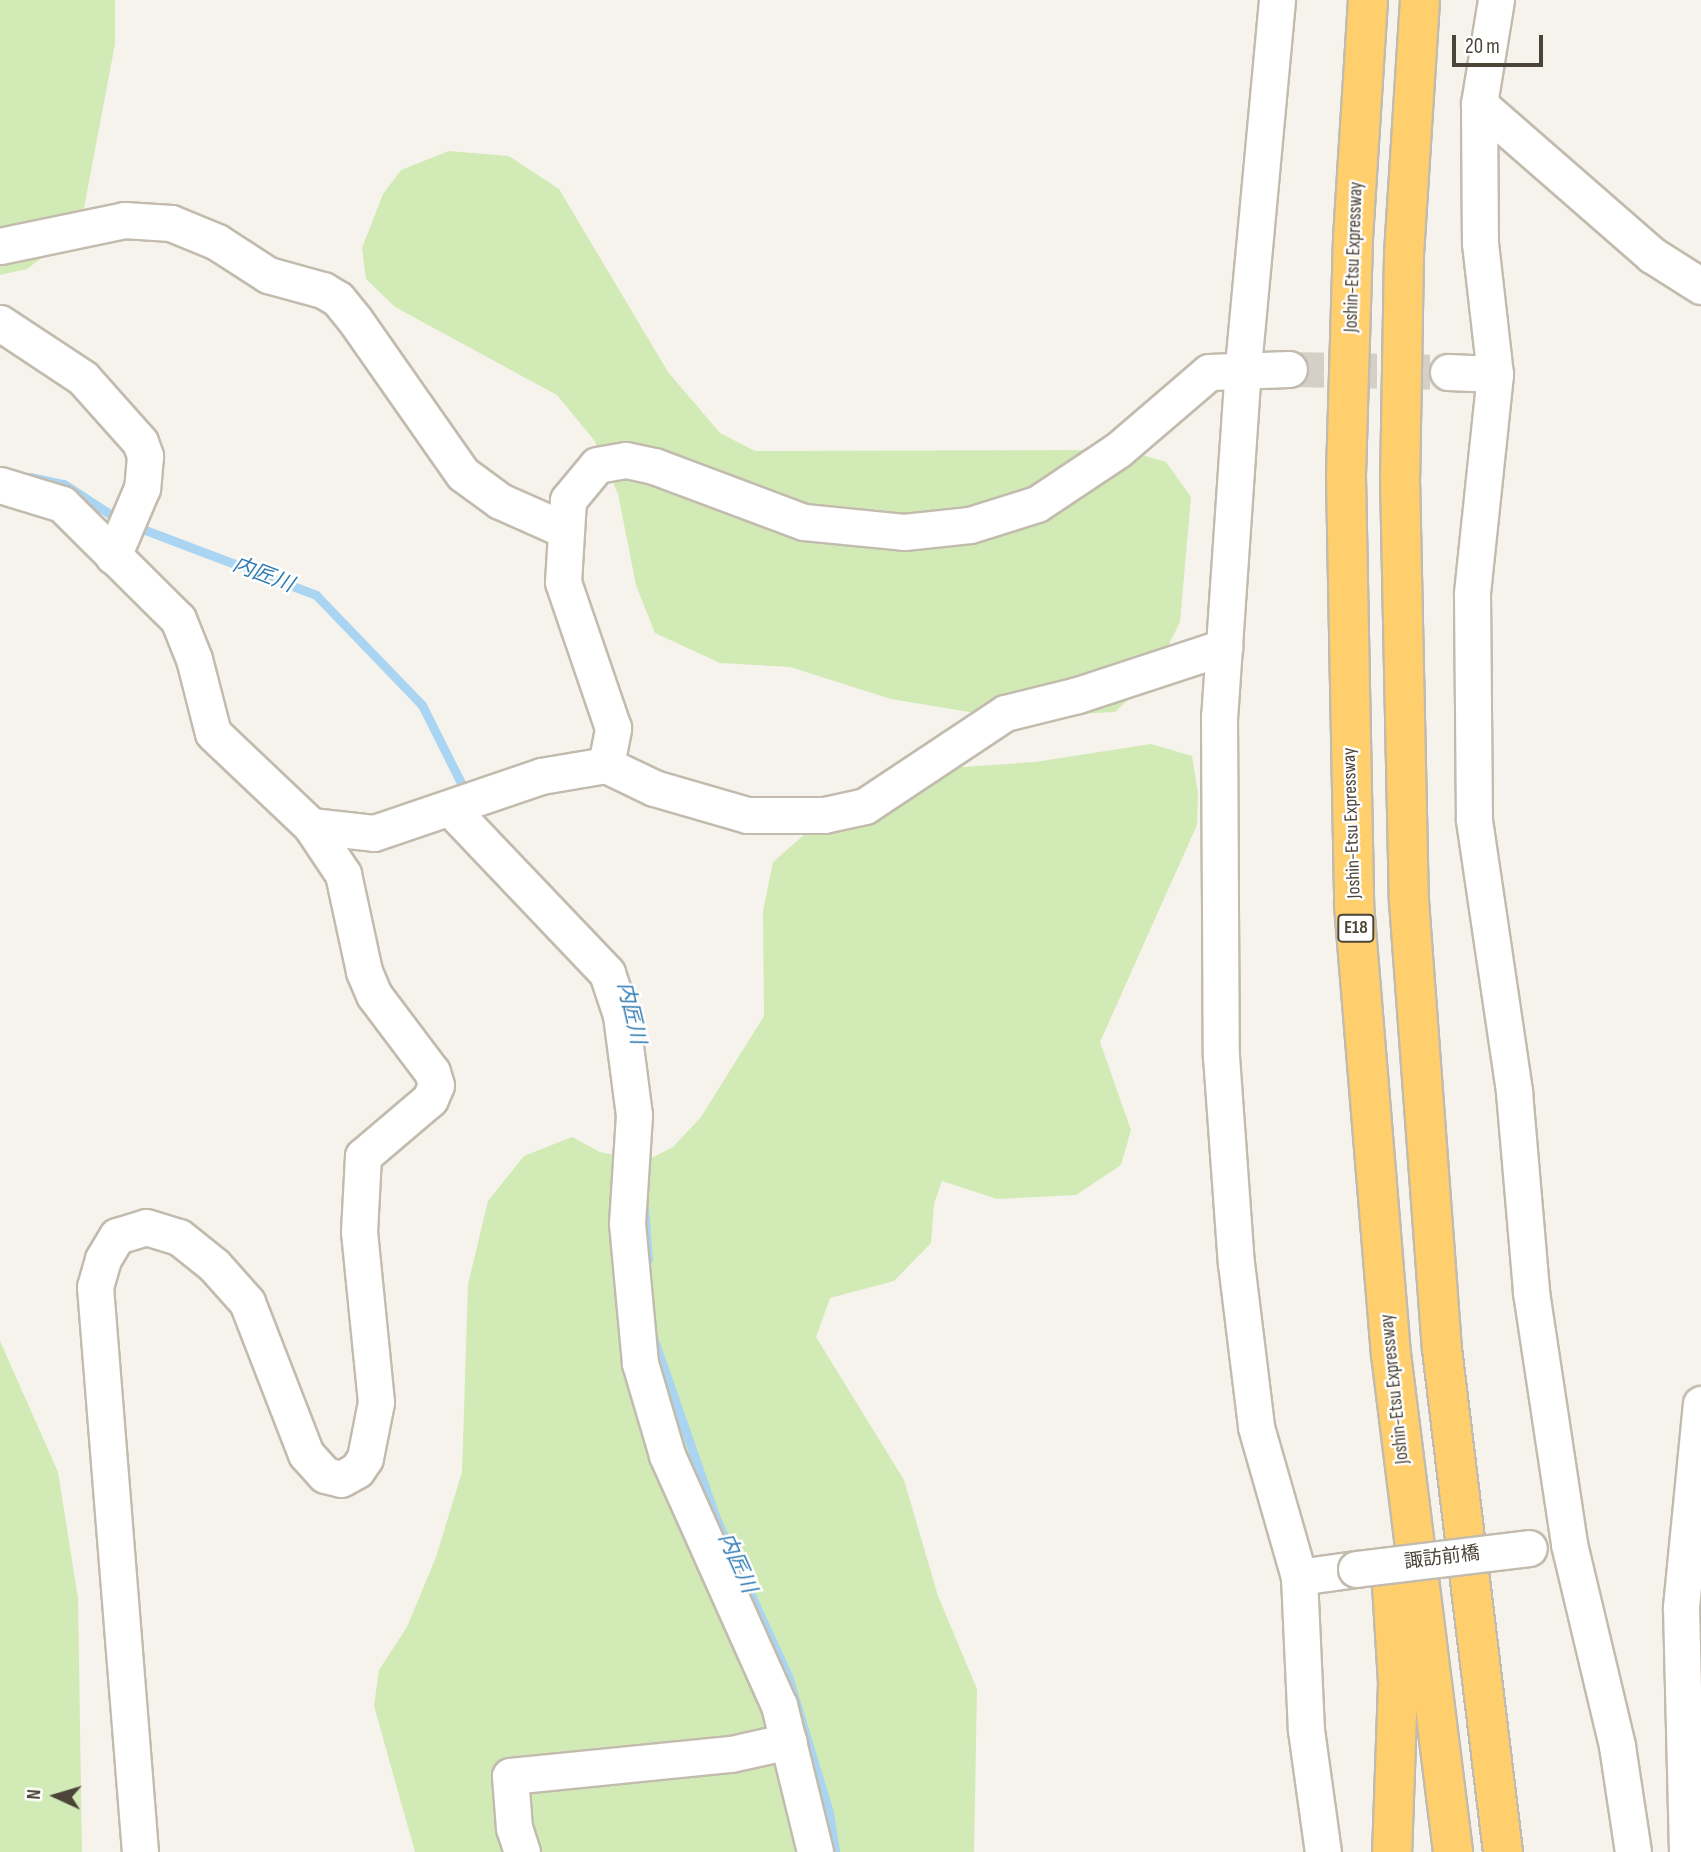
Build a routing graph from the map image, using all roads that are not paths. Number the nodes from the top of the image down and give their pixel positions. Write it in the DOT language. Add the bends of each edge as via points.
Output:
graph roads {
  1 [pos="1277,0"];
  2 [pos="1368,0"];
  3 [pos="1420,0"];
  4 [pos="1496,0"];
  5 [pos="1479,104"];
  6 [pos="0,246"];
  7 [pos="1701,286"];
  8 [pos="0,323"];
  9 [pos="1243,368"];
  10 [pos="1289,369"];
  11 [pos="1448,372"];
  12 [pos="1495,374"];
  13 [pos="0,485"];
  14 [pos="565,530"];
  15 [pos="113,556"];
  16 [pos="1224,646"];
  17 [pos="606,765"];
  18 [pos="450,808"];
  19 [pos="310,826"];
  20 [pos="1354,905"];
  21 [pos="1701,1404"];
  22 [pos="1569,1544"];
  23 [pos="1299,1577"];
  24 [pos="789,1741"];
  25 [pos="1502,1843"];
  26 [pos="140,1852"];
  27 [pos="522,1852"];
  28 [pos="815,1852"];
  29 [pos="1323,1852"];
  30 [pos="1392,1852"];
  31 [pos="1453,1852"];
  32 [pos="1633,1852"];
  33 [pos="1687,1852"];
  1 -- 9 [label="street"];
  2 -- 20 [label="highway, Joshin-Etsu Expressway / E18" via="1353,239 1346,477"];
  3 -- 25 [label="highway" via="1404,256 1399,478 1409,901 1442,1349"];
  4 -- 5 [label="street"];
  5 -- 7 [label="street" via="1651,256"];
  5 -- 12 [label="street" via="1480,243"];
  6 -- 14 [label="street" via="124,220 170,223 217,242 268,275 323,290 338,299 355,320 463,474 500,500"];
  8 -- 15 [label="street" via="83,378 139,442 145,456 142,488"];
  9 -- 10 [label="street"];
  9 -- 14 [label="street" via="1209,372 1118,450 1037,504 970,525 904,532 804,522 654,466 626,460 597,464 587,472 568,500"];
  9 -- 16 [label="street"];
  11 -- 12 [label="street"];
  12 -- 22 [label="street" via="1472,594 1474,820 1514,1092 1531,1292"];
  13 -- 15 [label="street" via="62,504"];
  14 -- 17 [label="street" via="563,582 613,728"];
  15 -- 19 [label="street" via="178,619 194,659 213,733"];
  16 -- 17 [label="street" via="1105,682 1078,695 1005,713 864,806 824,815 747,814 654,788"];
  16 -- 23 [label="street" via="1219,716 1221,1056 1236,1263 1255,1427"];
  17 -- 18 [label="street" via="541,776"];
  18 -- 19 [label="street" via="374,833"];
  18 -- 24 [label="street" via="607,972 621,1015 634,1115 627,1223 640,1363 667,1455 750,1636"];
  19 -- 26 [label="street" via="343,874 364,971 374,995 432,1072 436,1085 429,1099 363,1156 359,1232 376,1402 365,1458 357,1470 341,1479 325,1475 306,1454 247,1303 214,1265 179,1237 146,1227 117,1236 103,1259 95,1287"];
  20 -- 30 [label="highway" via="1355,1077 1398,1684"];
  20 -- 31 [label="highway, Joshin-Etsu Expressway / E18" via="1390,1341"];
  21 -- 33 [label="street" via="1681,1607"];
  22 -- 23 [label="street, 諏訪前橋, bridge"];
  22 -- 32 [label="street" via="1617,1746"];
  23 -- 29 [label="street" via="1306,1730"];
  24 -- 27 [label="street" via="731,1754 510,1776 514,1828"];
  24 -- 28 [label="street"];
}
